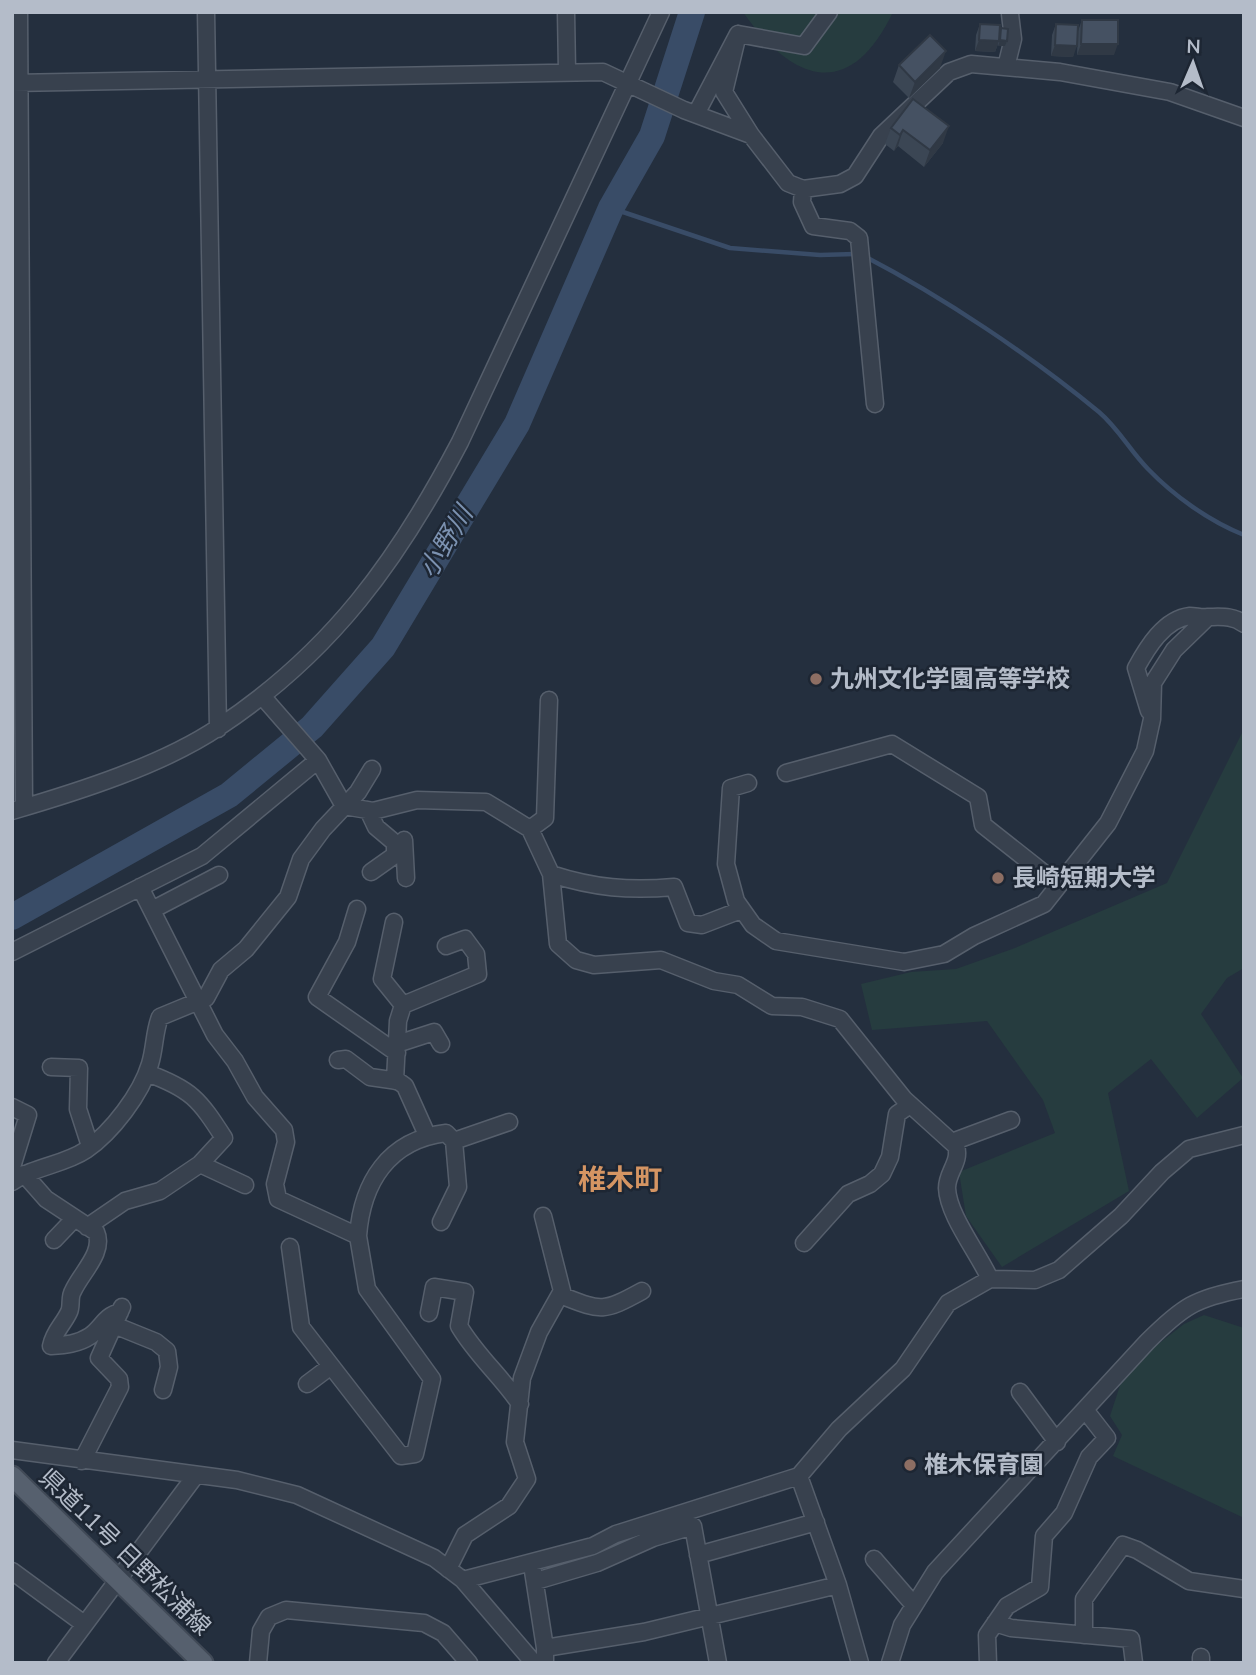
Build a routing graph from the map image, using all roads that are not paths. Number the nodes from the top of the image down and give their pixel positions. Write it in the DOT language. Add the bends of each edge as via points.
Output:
graph roads {
  1 [pos="19,12"];
  2 [pos="206,12"];
  3 [pos="566,12"];
  4 [pos="661,12"];
  5 [pos="829,12"];
  6 [pos="1010,14"];
  7 [pos="738,34"];
  8 [pos="1006,66"];
  9 [pos="567,71"];
  10 [pos="208,80"];
  11 [pos="16,83"];
  12 [pos="630,84"];
  13 [pos="690,112"];
  14 [pos="1244,118"];
  15 [pos="751,135"];
  16 [pos="803,189"];
  17 [pos="875,404"];
  18 [pos="1208,617"];
  19 [pos="1244,624"];
  20 [pos="265,699"];
  21 [pos="549,700"];
  22 [pos="1152,719"];
  23 [pos="218,729"];
  24 [pos="316,757"];
  25 [pos="372,769"];
  26 [pos="786,773"];
  27 [pos="748,783"];
  28 [pos="344,806"];
  29 [pos="18,809"];
  30 [pos="373,810"];
  31 [pos="530,830"];
  32 [pos="371,873"];
  33 [pos="551,874"];
  34 [pos="219,875"];
  35 [pos="407,878"];
  36 [pos="1059,885"];
  37 [pos="140,887"];
  38 [pos="357,909"];
  39 [pos="741,909"];
  40 [pos="152,910"];
  41 [pos="394,922"];
  42 [pos="446,946"];
  43 [pos="12,952"];
  44 [pos="197,1001"];
  45 [pos="403,1005"];
  46 [pos="441,1044"];
  47 [pos="397,1049"];
  48 [pos="338,1060"];
  49 [pos="51,1067"];
  50 [pos="147,1073"];
  51 [pos="395,1080"];
  52 [pos="910,1105"];
  53 [pos="12,1107"];
  54 [pos="1011,1120"];
  55 [pos="509,1122"];
  56 [pos="426,1135"];
  57 [pos="1244,1135"];
  58 [pos="454,1141"];
  59 [pos="90,1146"];
  60 [pos="956,1149"];
  61 [pos="200,1164"];
  62 [pos="16,1165"];
  63 [pos="245,1185"];
  64 [pos="543,1216"];
  65 [pos="441,1222"];
  66 [pos="80,1223"];
  67 [pos="358,1236"];
  68 [pos="54,1240"];
  69 [pos="804,1243"];
  70 [pos="286,1256"];
  71 [pos="990,1279"];
  72 [pos="1244,1289"];
  73 [pos="642,1291"];
  74 [pos="560,1295"];
  75 [pos="429,1313"];
  76 [pos="119,1314"];
  77 [pos="331,1366"];
  78 [pos="307,1384"];
  79 [pos="163,1390"];
  80 [pos="1020,1392"];
  81 [pos="520,1404"];
  82 [pos="1086,1411"];
  83 [pos="1056,1442"];
  84 [pos="12,1450"];
  85 [pos="82,1461"];
  86 [pos="196,1475"];
  87 [pos="12,1476"];
  88 [pos="800,1476"];
  89 [pos="816,1522"];
  90 [pos="698,1555"];
  91 [pos="874,1559"];
  92 [pos="531,1562"];
  93 [pos="448,1569"];
  94 [pos="12,1572"];
  95 [pos="463,1580"];
  96 [pos="536,1581"];
  97 [pos="118,1582"];
  98 [pos="838,1585"];
  99 [pos="1244,1589"];
  100 [pos="913,1604"];
  101 [pos="709,1616"];
  102 [pos="995,1623"];
  103 [pos="84,1624"];
  104 [pos="1083,1635"];
  105 [pos="545,1655"];
  106 [pos="859,1662"];
  107 [pos="56,1663"];
  108 [pos="203,1663"];
  109 [pos="258,1663"];
  110 [pos="469,1663"];
  111 [pos="534,1663"];
  112 [pos="719,1663"];
  113 [pos="890,1663"];
  114 [pos="988,1663"];
  115 [pos="1134,1663"];
  1 -- 11 [label="street"];
  2 -- 10 [label="street"];
  3 -- 9 [label="street"];
  4 -- 12 [label="street"];
  5 -- 7 [label="street" via="804,46"];
  6 -- 8 [label="street" via="1013,39"];
  7 -- 13 [label="street"];
  7 -- 15 [label="street" via="724,92"];
  8 -- 14 [label="street" via="1170,92"];
  8 -- 16 [label="street" via="971,64 949,72 881,136 855,176 840,184"];
  9 -- 10 [label="street"];
  9 -- 12 [label="street" via="603,72"];
  10 -- 11 [label="street"];
  10 -- 23 [label="street"];
  11 -- 29 [label="street"];
  12 -- 13 [label="street"];
  12 -- 20 [label="street" via="427,506 381,576"];
  13 -- 15 [label="street"];
  15 -- 16 [label="street" via="781,176"];
  16 -- 17 [label="street" via="802,202 813,226 850,231 859,238"];
  18 -- 19 [label="street" via="1219,615"];
  18 -- 22 [label="street" via="1161,667 1153,683"];
  18 -- 22 [label="street" via="1188,616 1150,642 1136,668"];
  20 -- 23 [label="street"];
  20 -- 24 [label="street"];
  21 -- 31 [label="street" via="545,818"];
  22 -- 36 [label="street" via="1145,751 1108,823"];
  23 -- 29 [label="street" via="158,760"];
  24 -- 28 [label="street"];
  24 -- 37 [label="street" via="202,856"];
  25 -- 28 [label="street"];
  26 -- 36 [label="street" via="892,744 978,797 983,825"];
  27 -- 39 [label="street" via="730,788 727,799 726,864"];
  28 -- 30 [label="street"];
  28 -- 44 [label="street" via="301,859 288,897 246,950 221,970 206,998"];
  30 -- 31 [label="street" via="416,800 485,802"];
  30 -- 32 [label="street" via="376,828 395,843 395,855"];
  30 -- 35 [label="street" via="404,839"];
  31 -- 33 [label="street"];
  33 -- 39 [label="street" via="588,886 622,890 674,887 688,923 702,925"];
  33 -- 52 [label="street" via="558,944 576,960 594,965 661,960 714,981 738,985 772,1006 802,1007 840,1019"];
  34 -- 40 [label="street"];
  36 -- 39 [label="street" via="1044,904 944,954 904,962 776,941 752,925"];
  37 -- 40 [label="street"];
  37 -- 43 [label="street"];
  38 -- 47 [label="street" via="347,942 317,997"];
  40 -- 44 [label="street"];
  41 -- 45 [label="street" via="382,979"];
  42 -- 45 [label="street" via="466,939 476,954 478,974"];
  44 -- 50 [label="street" via="160,1017"];
  44 -- 67 [label="street" via="255,1097 284,1130 286,1142 275,1184 278,1199"];
  45 -- 47 [label="street"];
  46 -- 47 [label="street" via="434,1032"];
  47 -- 51 [label="street"];
  48 -- 51 [label="street" via="346,1059 370,1077"];
  49 -- 59 [label="street" via="79,1068 78,1109"];
  50 -- 59 [label="street" via="124,1110"];
  50 -- 61 [label="street" via="200,1100 224,1138"];
  51 -- 56 [label="street" via="404,1086"];
  52 -- 60 [label="street"];
  52 -- 69 [label="street" via="897,1114 890,1157 882,1174 848,1194"];
  53 -- 62 [label="street" via="28,1115"];
  54 -- 60 [label="street"];
  55 -- 58 [label="street"];
  56 -- 58 [label="street" via="446,1133"];
  56 -- 67 [label="street" via="390,1157 372,1178 360,1210"];
  57 -- 71 [label="street" via="1189,1149 1059,1270 1035,1280"];
  58 -- 65 [label="street" via="458,1186"];
  59 -- 62 [label="street"];
  60 -- 71 [label="street" via="947,1188 953,1218 966,1231"];
  61 -- 63 [label="street"];
  61 -- 66 [label="street" via="160,1191 125,1200"];
  62 -- 66 [label="street" via="46,1199"];
  64 -- 74 [label="street" via="558,1266"];
  66 -- 68 [label="street"];
  66 -- 76 [label="street" via="99,1239 97,1251 71,1293 69,1311 54,1332 51,1346 91,1336 108,1315"];
  67 -- 77 [label="street" via="367,1289 432,1379 415,1454 401,1456"];
  70 -- 77 [label="street" via="301,1327"];
  71 -- 88 [label="street" via="948,1303 902,1369 839,1429"];
  72 -- 82 [label="street" via="1204,1297 1176,1314"];
  73 -- 74 [label="street" via="597,1309"];
  74 -- 81 [label="street" via="539,1332 522,1378"];
  75 -- 81 [label="street" via="434,1287 472,1293 459,1326 474,1351 501,1376"];
  76 -- 79 [label="street" via="167,1351 169,1367"];
  76 -- 85 [label="street" via="99,1358 119,1379 120,1387"];
  77 -- 78 [label="street"];
  80 -- 83 [label="street"];
  81 -- 93 [label="street" via="515,1442 527,1479 509,1506 465,1535"];
  82 -- 83 [label="street"];
  82 -- 102 [label="street" via="1107,1438 1089,1457 1064,1513 1044,1536 1040,1587 1007,1606"];
  83 -- 100 [label="street" via="935,1572"];
  84 -- 85 [label="street"];
  85 -- 86 [label="street"];
  86 -- 93 [label="street" via="297,1495 434,1558"];
  86 -- 97 [label="street"];
  87 -- 97 [label="main road, 県道11号 日野松浦線"];
  88 -- 89 [label="street"];
  88 -- 92 [label="street" via="616,1534 593,1546"];
  89 -- 90 [label="street"];
  89 -- 98 [label="street"];
  90 -- 96 [label="street" via="692,1526"];
  90 -- 101 [label="street"];
  91 -- 100 [label="street"];
  92 -- 95 [label="street"];
  92 -- 96 [label="street"];
  93 -- 95 [label="street"];
  94 -- 103 [label="street"];
  95 -- 111 [label="street"];
  96 -- 105 [label="street"];
  97 -- 103 [label="street"];
  97 -- 108 [label="main road, 県道11号 日野松浦線"];
  98 -- 101 [label="street"];
  98 -- 106 [label="street"];
  99 -- 104 [label="street" via="1189,1581 1123,1545 1084,1599"];
  100 -- 113 [label="street"];
  101 -- 105 [label="street"];
  101 -- 112 [label="street"];
  102 -- 104 [label="street" via="1011,1629"];
  102 -- 114 [label="street" via="988,1635"];
  103 -- 107 [label="street"];
  104 -- 115 [label="street" via="1131,1639"];
  109 -- 110 [label="street" via="261,1631 269,1617 286,1610 424,1623 443,1633"];
}
